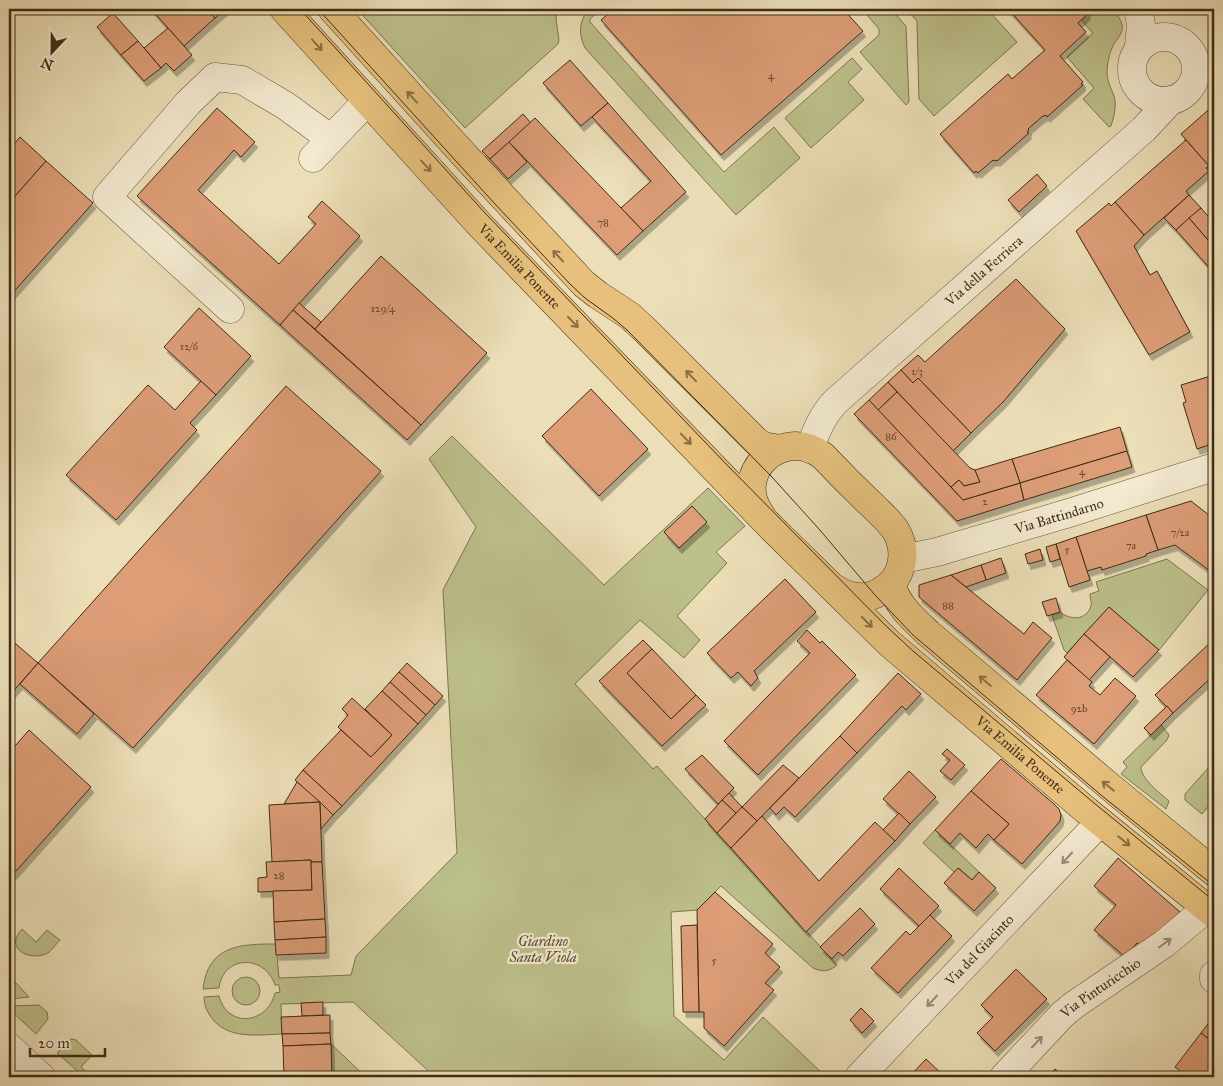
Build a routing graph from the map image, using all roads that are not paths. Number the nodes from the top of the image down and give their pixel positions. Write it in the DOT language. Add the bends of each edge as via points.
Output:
graph roads {
  1 [pos="284,9"];
  2 [pos="332,9"];
  3 [pos="1138,9"];
  4 [pos="1153,9"];
  5 [pos="1172,38"];
  6 [pos="1139,47"];
  7 [pos="1205,76"];
  8 [pos="1138,89"];
  9 [pos="1171,100"];
  10 [pos="367,101"];
  11 [pos="1122,148"];
  12 [pos="230,309"];
  13 [pos="780,449"];
  14 [pos="810,449"];
  15 [pos="1211,472"];
  16 [pos="762,517"];
  17 [pos="903,559"];
  18 [pos="891,584"];
  19 [pos="832,588"];
  20 [pos="1100,822"];
  21 [pos="1214,872"];
  22 [pos="1211,911"];
  23 [pos="1214,975"];
  24 [pos="1214,979"];
  25 [pos="9,1047"];
  26 [pos="41,1077"];
  27 [pos="859,1077"];
  28 [pos="1004,1077"];
  1 -- 10 [label="main road, Via Emilia Ponente, one-way"];
  13 -- 2 [label="main road, one-way" via="763,446 756,441 646,330 584,284"];
  3 -- 6 [label="street" via="1141,24"];
  4 -- 5 [label="street"];
  5 -- 6 [label="street" via="1154,38"];
  5 -- 7 [label="street, Via della Ferriera" via="1190,50"];
  6 -- 8 [label="street" via="1131,68"];
  7 -- 9 [label="street, Via della Ferriera" via="1180,97"];
  8 -- 9 [label="street" via="1151,99"];
  8 -- 11 [label="street" via="1135,114"];
  9 -- 11 [label="street, Via della Ferriera"];
  10 -- 12 [label="street" via="322,148 286,106 242,80 215,77 188,103 107,197"];
  10 -- 16 [label="main road, Via Emilia Ponente, one-way" via="481,226"];
  11 -- 14 [label="street, Via della Ferriera" via="835,402 822,419"];
  13 -- 14 [label="main road" via="804,446"];
  13 -- 16 [label="main road, Via Emilia Ponente" via="764,459 752,481 751,494"];
  14 -- 17 [label="main road" via="823,456 894,528 902,545"];
  15 -- 17 [label="street, Via Battindarno" via="937,552"];
  16 -- 19 [label="main road, Via Emilia Ponente"];
  17 -- 18 [label="main road" via="902,567"];
  18 -- 19 [label="main road, Via Emilia Ponente" via="875,595 865,597 849,596"];
  21 -- 18 [label="main road, one-way" via="934,638 908,614"];
  19 -- 20 [label="main road, Via Emilia Ponente, one-way" via="888,643"];
  20 -- 22 [label="main road, Via Emilia Ponente, one-way"];
  20 -- 27 [label="street, Via del Giacinto, one-way"];
  28 -- 22 [label="street, Via Pinturicchio, one-way" via="1074,1005"];
  23 -- 24 [label="street"];
  25 -- 26 [label="street"];
}
